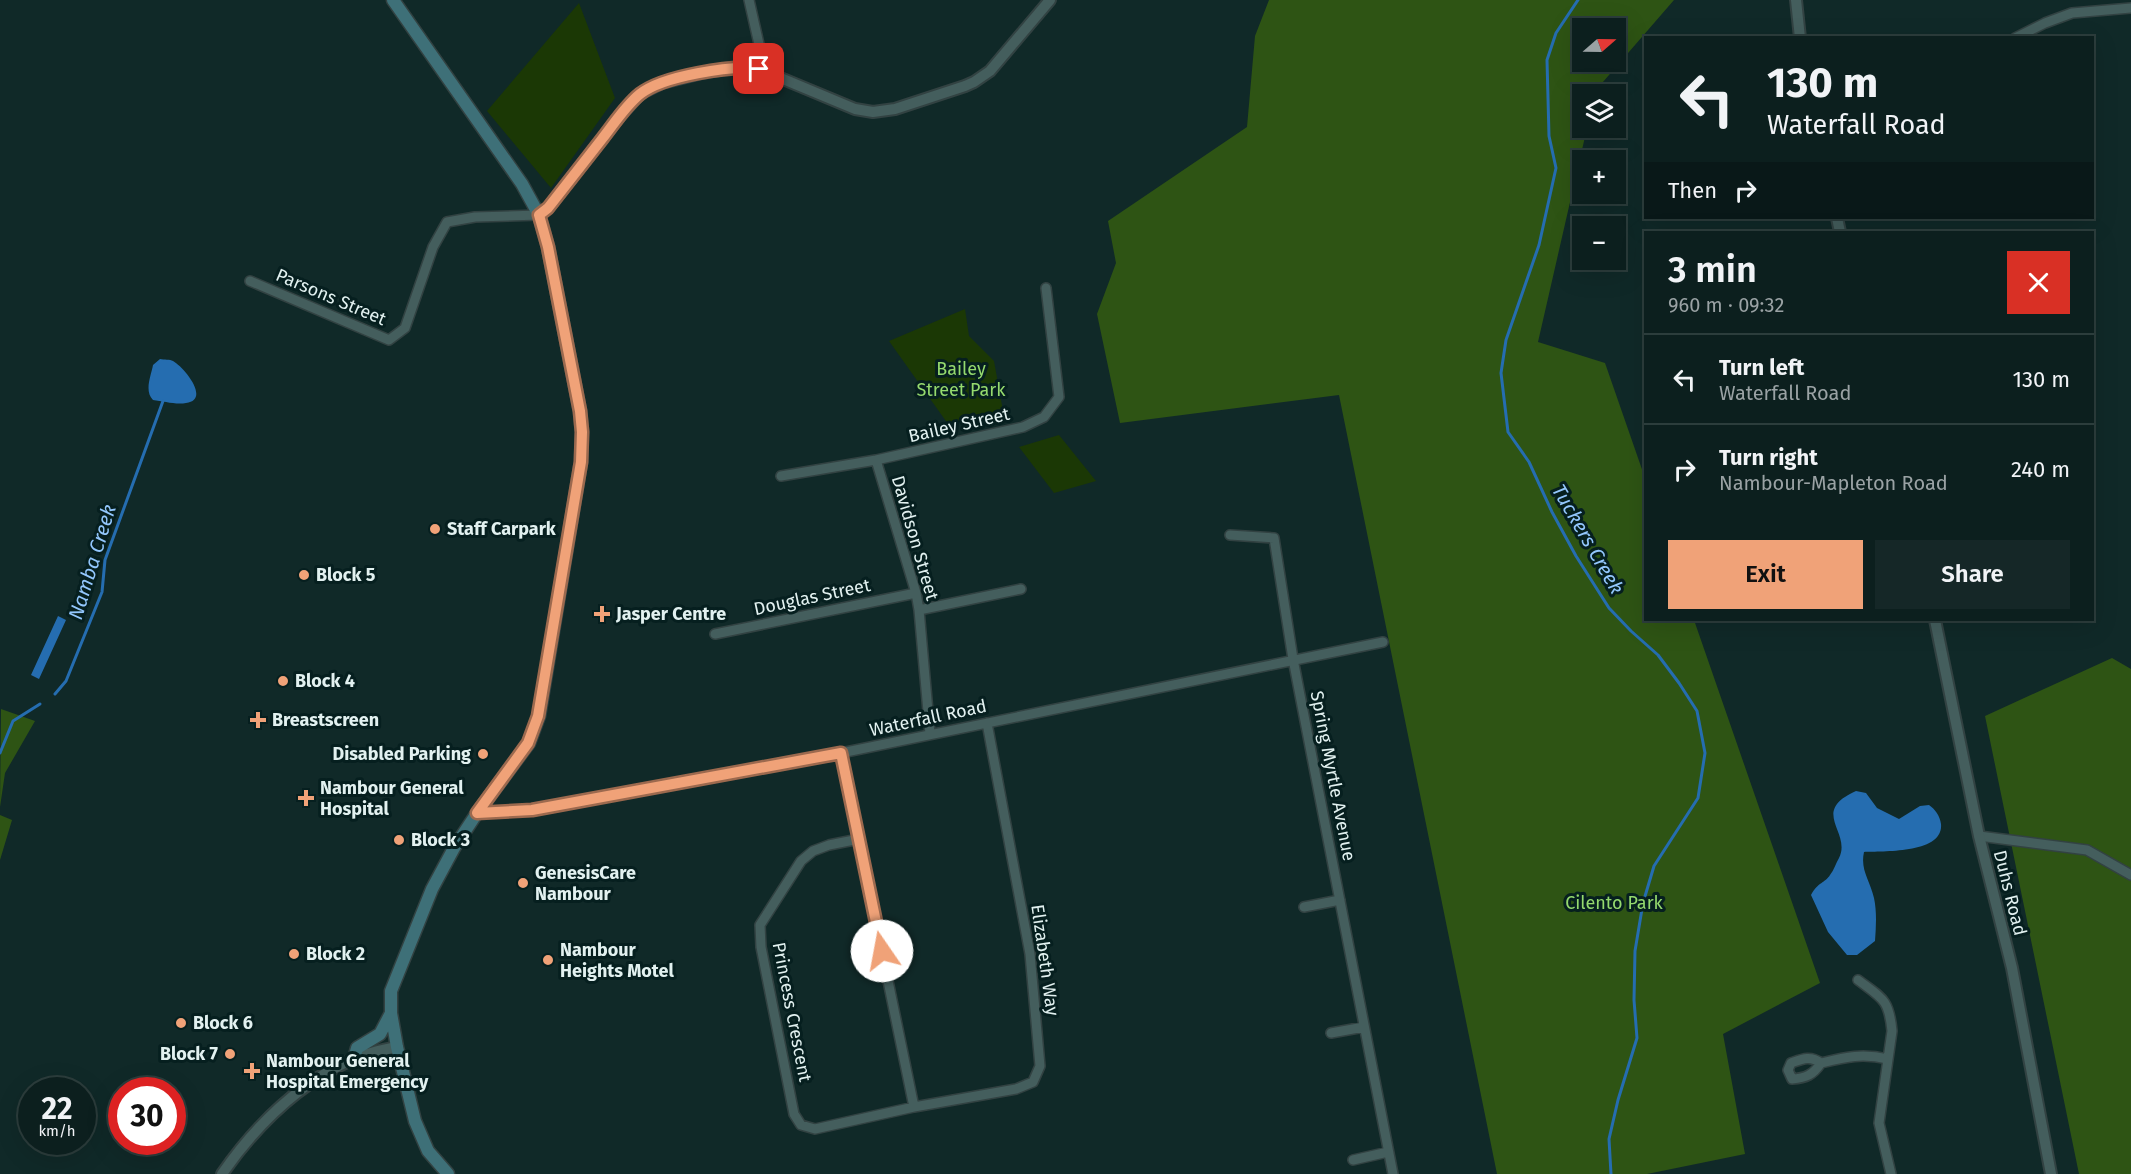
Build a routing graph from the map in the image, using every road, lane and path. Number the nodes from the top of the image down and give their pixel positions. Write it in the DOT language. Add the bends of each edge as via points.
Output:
graph roads {
  1 [pos="393,0"];
  2 [pos="749,0"];
  3 [pos="1050,0"];
  4 [pos="1796,0"];
  5 [pos="2131,8"];
  6 [pos="1800,36"];
  7 [pos="2019,36"];
  8 [pos="759,69"];
  9 [pos="539,215"];
  10 [pos="250,281"];
  11 [pos="1046,288"];
  12 [pos="876,460"];
  13 [pos="781,476"];
  14 [pos="1230,535"];
  15 [pos="1021,589"];
  16 [pos="916,593"];
  17 [pos="919,610"];
  18 [pos="1935,621"];
  19 [pos="715,634"];
  20 [pos="1383,642"];
  21 [pos="1293,660"];
  22 [pos="987,723"];
  23 [pos="930,734"];
  24 [pos="841,753"];
  25 [pos="477,813"];
  26 [pos="1979,836"];
  27 [pos="859,839"];
  28 [pos="2131,876"];
  29 [pos="1340,900"];
  30 [pos="1304,908"];
  31 [pos="1858,980"];
  32 [pos="391,1013"];
  33 [pos="1364,1027"];
  34 [pos="1331,1033"];
  35 [pos="398,1047"];
  36 [pos="354,1059"];
  37 [pos="1888,1059"];
  38 [pos="1821,1063"];
  39 [pos="914,1107"];
  40 [pos="1388,1152"];
  41 [pos="1353,1160"];
  42 [pos="222,1174"];
  43 [pos="448,1174"];
  44 [pos="1393,1174"];
  45 [pos="1891,1174"];
  46 [pos="2051,1174"];
  1 -- 9 [label="main road"];
  2 -- 8 [label="street" via="761,53"];
  3 -- 8 [label="street" via="982,78 895,109 855,109"];
  4 -- 6 [label="street"];
  5 -- 7 [label="street" via="2072,13"];
  8 -- 9 [label="street" via="702,73 662,83 640,94"];
  9 -- 10 [label="street, Parsons Street" via="447,222 433,247 405,328 389,340"];
  9 -- 25 [label="main road" via="580,411 581,462 538,716 528,743"];
  11 -- 12 [label="street, Bailey Street" via="1059,397 1044,417 1023,427"];
  12 -- 13 [label="street, Bailey Street"];
  12 -- 16 [label="street, Davidson Street"];
  14 -- 21 [label="street, Spring Myrtle Avenue" via="1274,538"];
  15 -- 17 [label="street"];
  16 -- 17 [label="street, Davidson Street"];
  16 -- 19 [label="street, Douglas Street"];
  17 -- 23 [label="street, Davidson Street"];
  18 -- 26 [label="street, Duhs Road"];
  20 -- 21 [label="street, Waterfall Road"];
  21 -- 22 [label="street, Waterfall Road"];
  21 -- 29 [label="street, Spring Myrtle Avenue"];
  22 -- 23 [label="street, Waterfall Road"];
  22 -- 39 [label="street, Elizabeth Way" via="1030,954 1040,1066 1034,1082 1016,1089"];
  23 -- 24 [label="street, Waterfall Road"];
  24 -- 25 [label="street, Waterfall Road" via="532,810"];
  24 -- 27 [label="street"];
  25 -- 32 [label="main road" via="429,896 391,991"];
  26 -- 28 [label="street" via="2086,850"];
  26 -- 46 [label="street, Duhs Road" via="2012,969"];
  27 -- 39 [label="street"];
  27 -- 39 [label="street, Princess Crescent" via="829,844 801,861 760,925 794,1114 801,1125 815,1129"];
  29 -- 30 [label="street"];
  29 -- 33 [label="street, Spring Myrtle Avenue"];
  31 -- 37 [label="street" via="1888,1006 1892,1031"];
  32 -- 35 [label="main road"];
  32 -- 36 [label="main road" via="380,1034 357,1048"];
  33 -- 34 [label="street"];
  33 -- 40 [label="street, Spring Myrtle Avenue"];
  35 -- 36 [label="street"];
  35 -- 43 [label="main road" via="419,1133 428,1151"];
  36 -- 42 [label="street" via="316,1079 279,1106"];
  37 -- 38 [label="street" via="1846,1056"];
  37 -- 45 [label="street" via="1879,1123"];
  40 -- 41 [label="street"];
  40 -- 44 [label="street, Spring Myrtle Avenue"];
}
